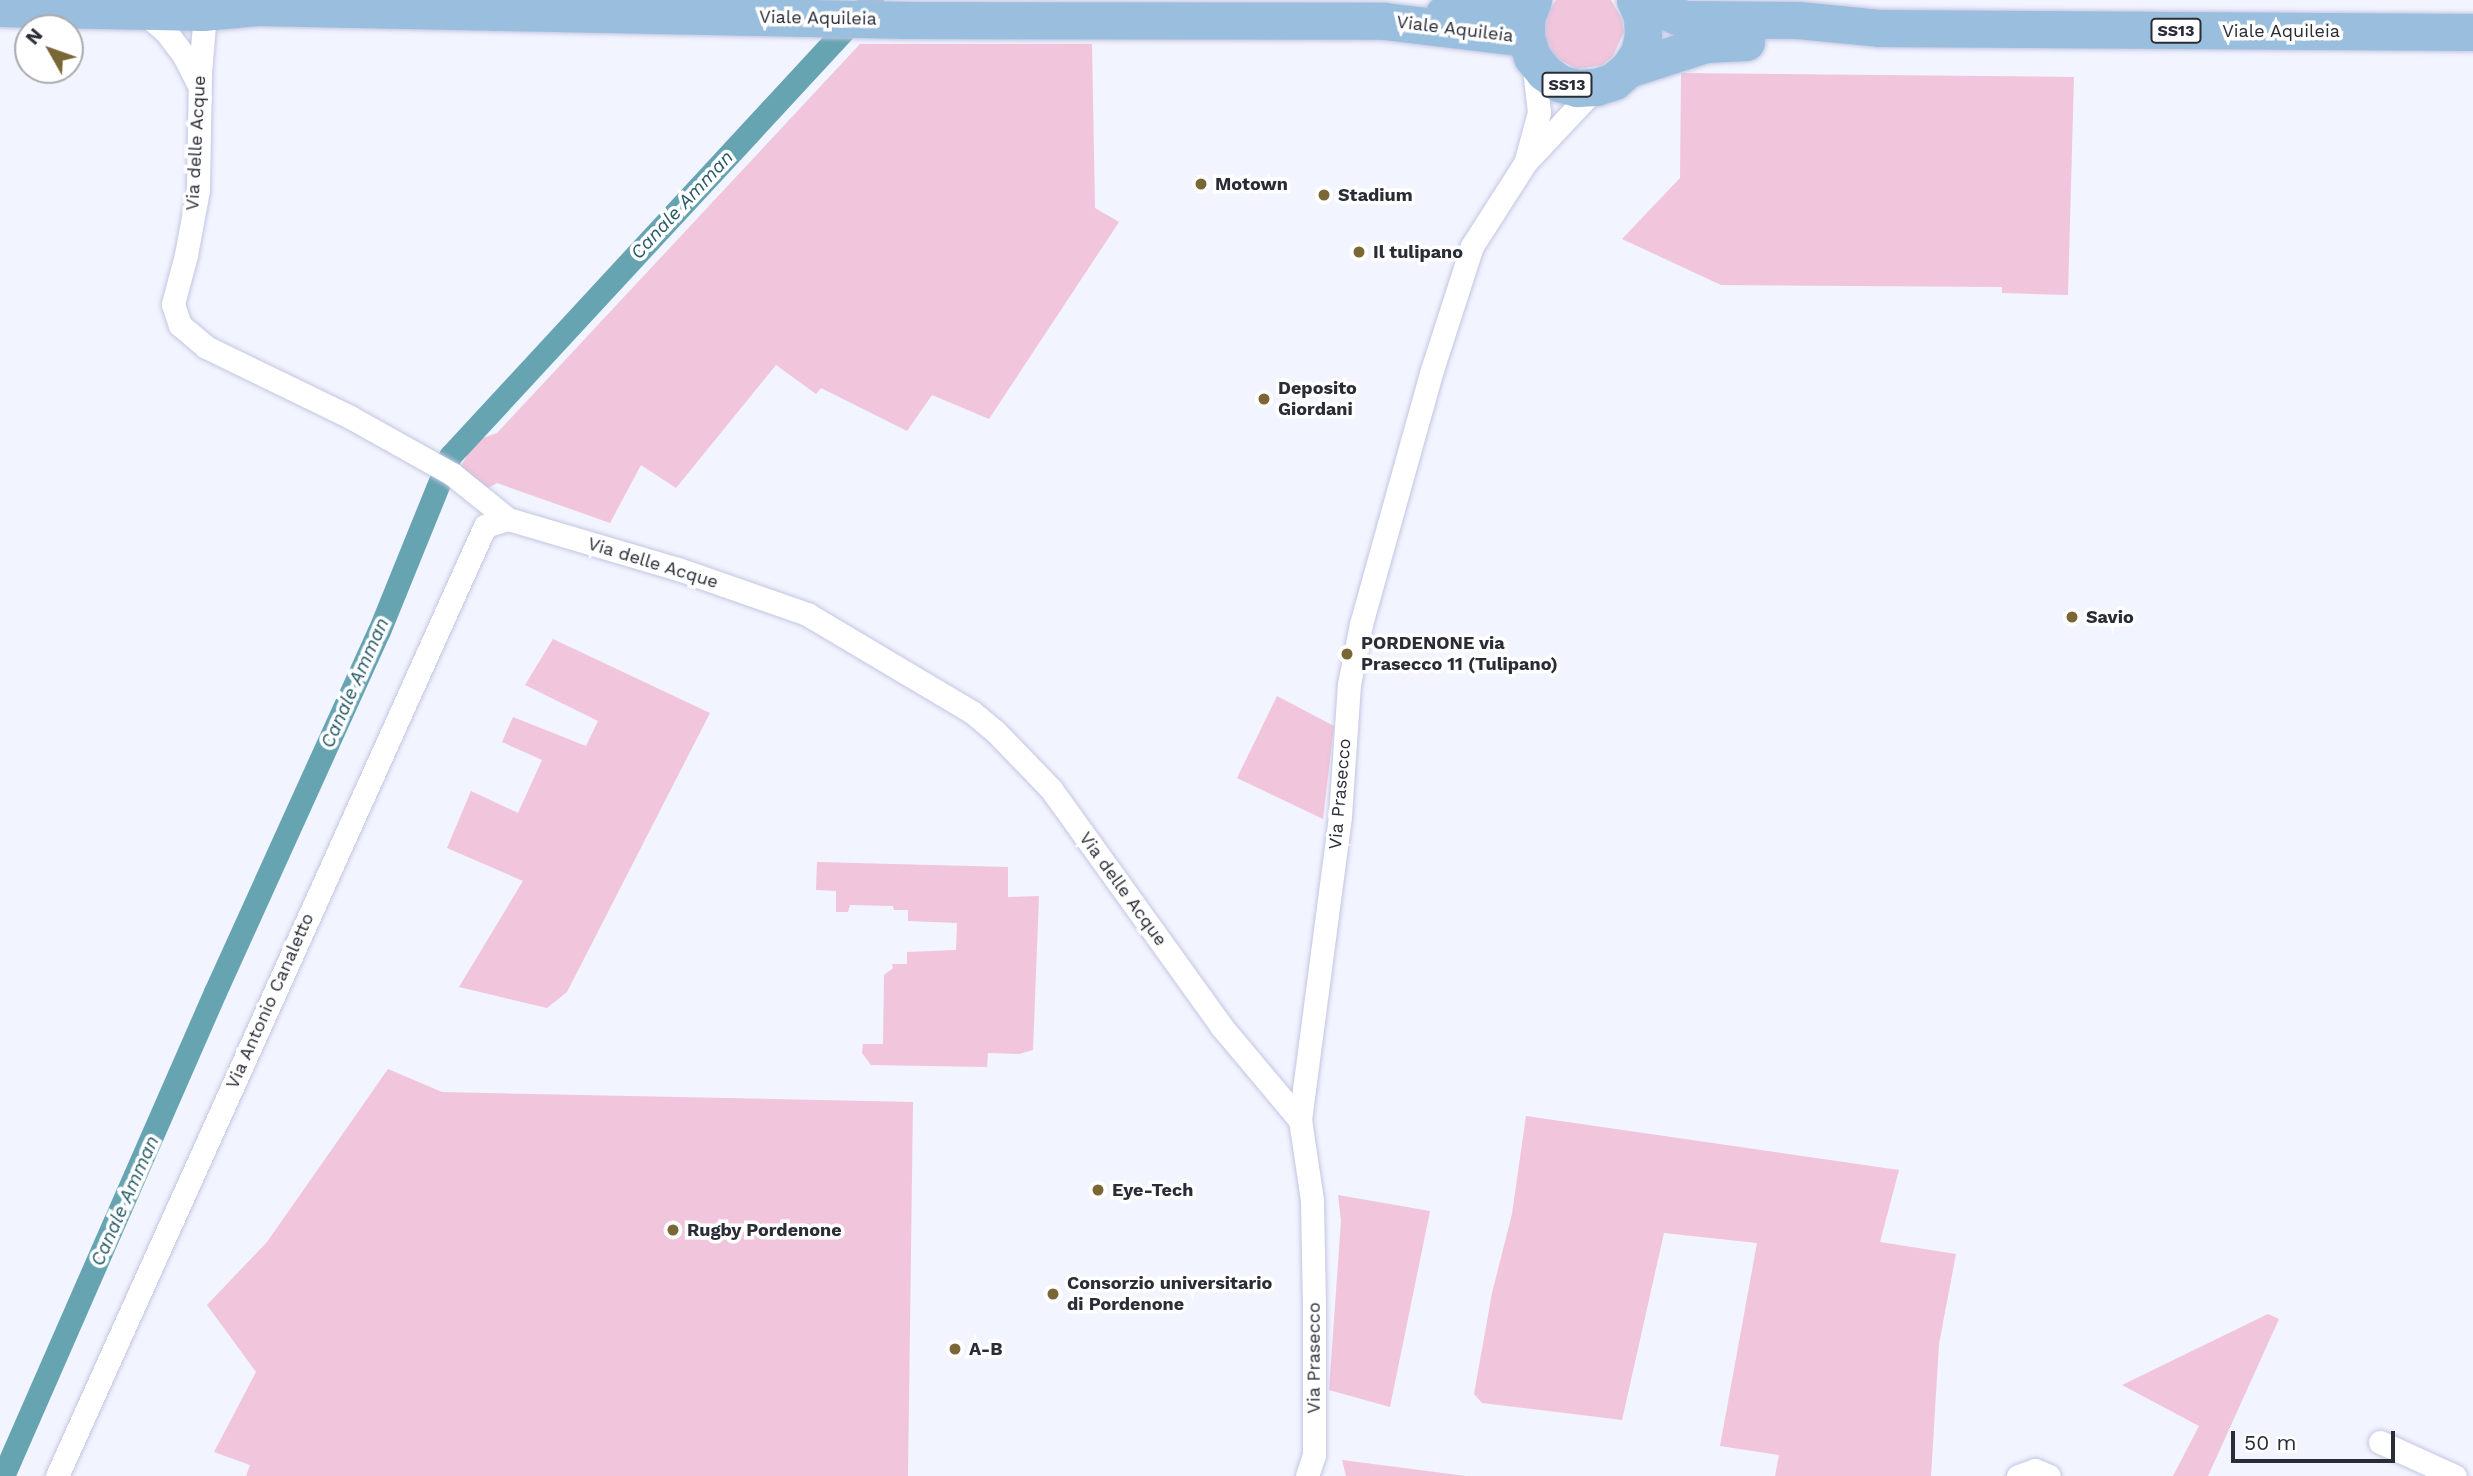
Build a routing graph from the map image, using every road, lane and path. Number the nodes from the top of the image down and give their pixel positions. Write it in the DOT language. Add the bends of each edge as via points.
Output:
graph roads {
  1 [pos="1515,0"];
  2 [pos="1533,0"];
  3 [pos="1637,0"];
  4 [pos="259,4"];
  5 [pos="347,4"];
  6 [pos="151,5"];
  7 [pos="204,6"];
  8 [pos="0,8"];
  9 [pos="1384,20"];
  10 [pos="1880,28"];
  11 [pos="2473,32"];
  12 [pos="1529,48"];
  13 [pos="1628,69"];
  14 [pos="1596,87"];
  15 [pos="200,92"];
  16 [pos="1525,163"];
  17 [pos="458,478"];
  18 [pos="508,519"];
  19 [pos="485,526"];
  20 [pos="1300,1119"];
  21 [pos="2381,1442"];
  22 [pos="1314,1469"];
  23 [pos="57,1476"];
  24 [pos="2018,1476"];
  25 [pos="2049,1476"];
  26 [pos="2455,1476"];
  1 -- 9 [label="main road, Viale Aquileia" via="1486,9"];
  2 -- 12 [label="main road, Viale Aquileia" via="1526,18"];
  3 -- 10 [label="main road, Viale Aquileia / SS13" via="1684,19 1798,20"];
  3 -- 13 [label="main road, Viale Aquileia / SS13" via="1643,35 1639,53"];
  4 -- 5 [label="main road, Viale Aquileia"];
  4 -- 7 [label="main road, Viale Aquileia"];
  5 -- 9 [label="main road, Viale Aquileia" via="912,20"];
  6 -- 7 [label="main road, Viale Aquileia"];
  6 -- 8 [label="main road, Viale Aquileia"];
  6 -- 15 [label="street" via="183,54"];
  7 -- 15 [label="street, Via delle Acque"];
  9 -- 12 [label="main road, Viale Aquileia"];
  10 -- 11 [label="main road, Viale Aquileia / SS13"];
  10 -- 13 [label="main road, Viale Aquileia / SS13" via="1801,40 1706,44"];
  12 -- 14 [label="main road, Viale Aquileia / SS13" via="1544,72 1559,83"];
  12 -- 16 [label="street, Via Prasecco" via="1539,112"];
  13 -- 14 [label="main road, Viale Aquileia / SS13" via="1614,81"];
  14 -- 16 [label="street, Via Prasecco"];
  15 -- 17 [label="street, Via delle Acque" via="198,190 173,304 180,325 205,347 349,417"];
  16 -- 20 [label="street, Via Prasecco" via="1472,246 1361,624 1349,684 1340,816"];
  17 -- 18 [label="street, Via delle Acque"];
  17 -- 19 [label="street"];
  18 -- 19 [label="street"];
  18 -- 20 [label="street, Via delle Acque" via="678,569 807,614 972,712 1051,789 1221,1026"];
  19 -- 23 [label="street, Via Antonio Canaletto"];
  20 -- 22 [label="street, Via Prasecco" via="1312,1200"];
  21 -- 26 [label="street"];
  24 -- 25 [label="street" via="2035,1469"];
}
